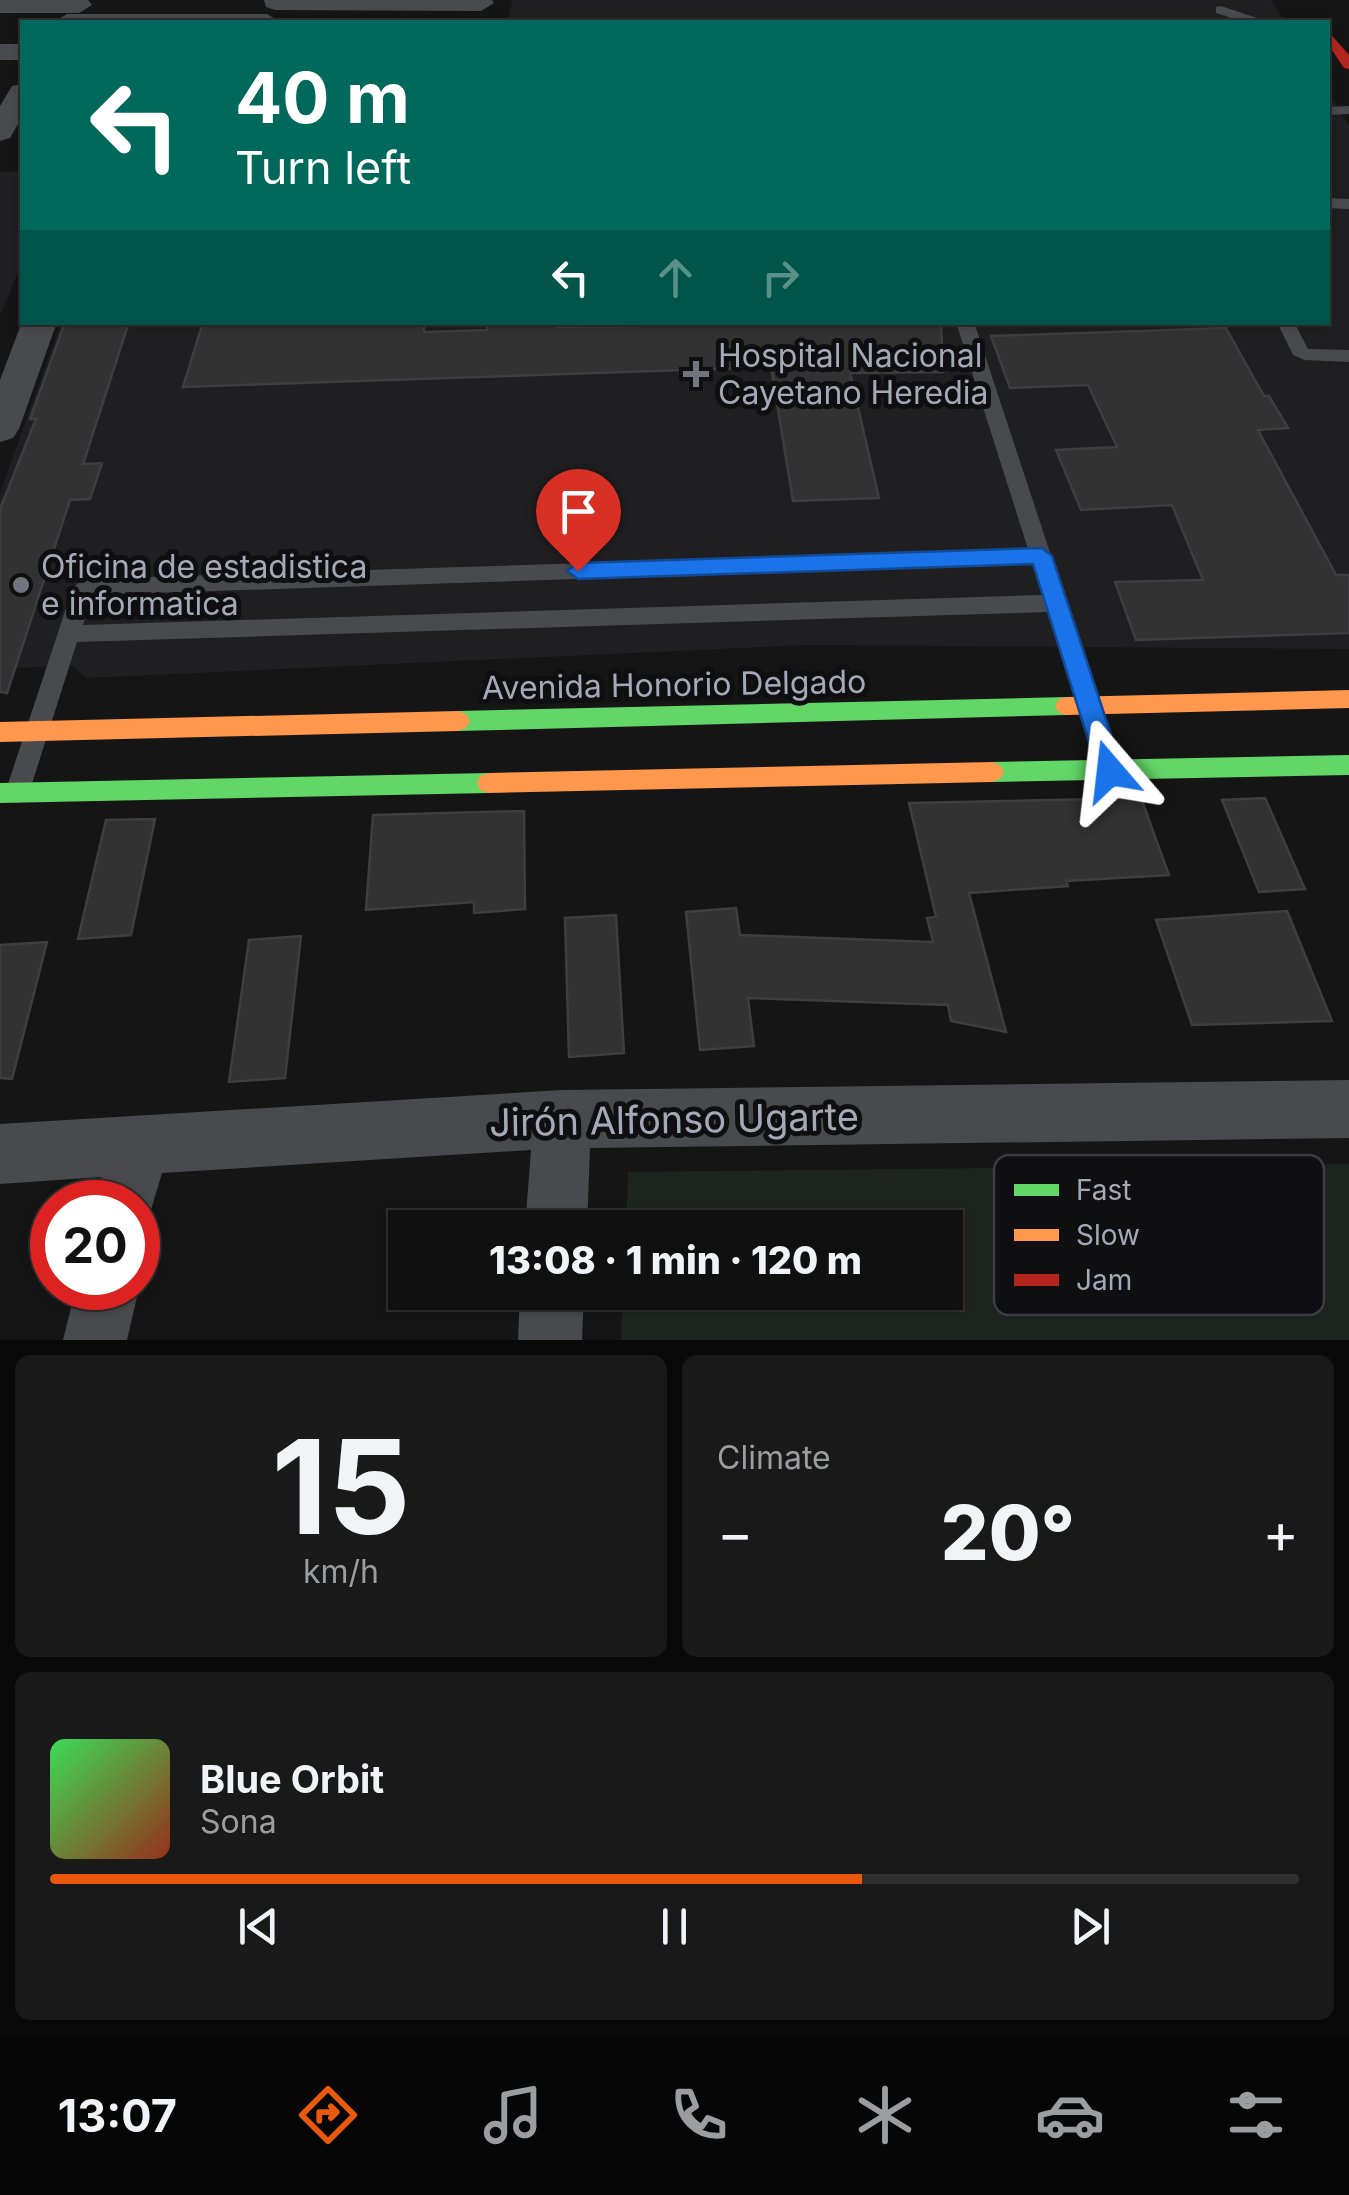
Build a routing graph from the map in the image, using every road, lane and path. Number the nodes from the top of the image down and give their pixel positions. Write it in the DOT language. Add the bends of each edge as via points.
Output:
graph roads {
  1 [pos="0,5"];
  2 [pos="479,8"];
  3 [pos="1222,10"];
  4 [pos="74,12"];
  5 [pos="272,12"];
  6 [pos="1250,20"];
  7 [pos="1330,38"];
  8 [pos="1349,65"];
  9 [pos="39,325"];
  10 [pos="966,325"];
  11 [pos="1287,325"];
  12 [pos="1349,356"];
  13 [pos="0,429"];
  14 [pos="1042,556"];
  15 [pos="1056,603"];
  16 [pos="68,634"];
  17 [pos="1349,699"];
  18 [pos="1092,707"];
  19 [pos="0,732"];
  20 [pos="35,733"];
  21 [pos="1349,765"];
  22 [pos="1110,771"];
  23 [pos="8,793"];
  24 [pos="1349,1109"];
  25 [pos="562,1119"];
  26 [pos="138,1146"];
  27 [pos="0,1154"];
  28 [pos="131,1180"];
  29 [pos="557,1210"];
  30 [pos="101,1310"];
  31 [pos="551,1310"];
  32 [pos="94,1340"];
  33 [pos="550,1340"];
  1 -- 4 [label="street"];
  2 -- 5 [label="street"];
  3 -- 6 [label="lane"];
  4 -- 5 [label="street"];
  7 -- 8 [label="street"];
  9 -- 13 [label="street"];
  10 -- 14 [label="lane"];
  11 -- 12 [label="lane" via="1305,354"];
  14 -- 15 [label="lane"];
  14 -- 16 [label="lane" via="84,587"];
  15 -- 16 [label="lane"];
  15 -- 18 [label="lane"];
  16 -- 20 [label="lane"];
  17 -- 18 [label="street, Avenida Honorio Delgado"];
  18 -- 20 [label="street, Avenida Honorio Delgado"];
  18 -- 22 [label="lane"];
  19 -- 20 [label="street, Avenida Honorio Delgado"];
  20 -- 23 [label="lane"];
  21 -- 22 [label="street"];
  22 -- 23 [label="street"];
  24 -- 25 [label="street, Jirón Alfonso Ugarte"];
  25 -- 26 [label="street, Jirón Alfonso Ugarte"];
  25 -- 29 [label="street"];
  26 -- 27 [label="street, Jirón Alfonso Ugarte"];
  26 -- 28 [label="street"];
  30 -- 32 [label="street"];
  31 -- 33 [label="street"];
}
